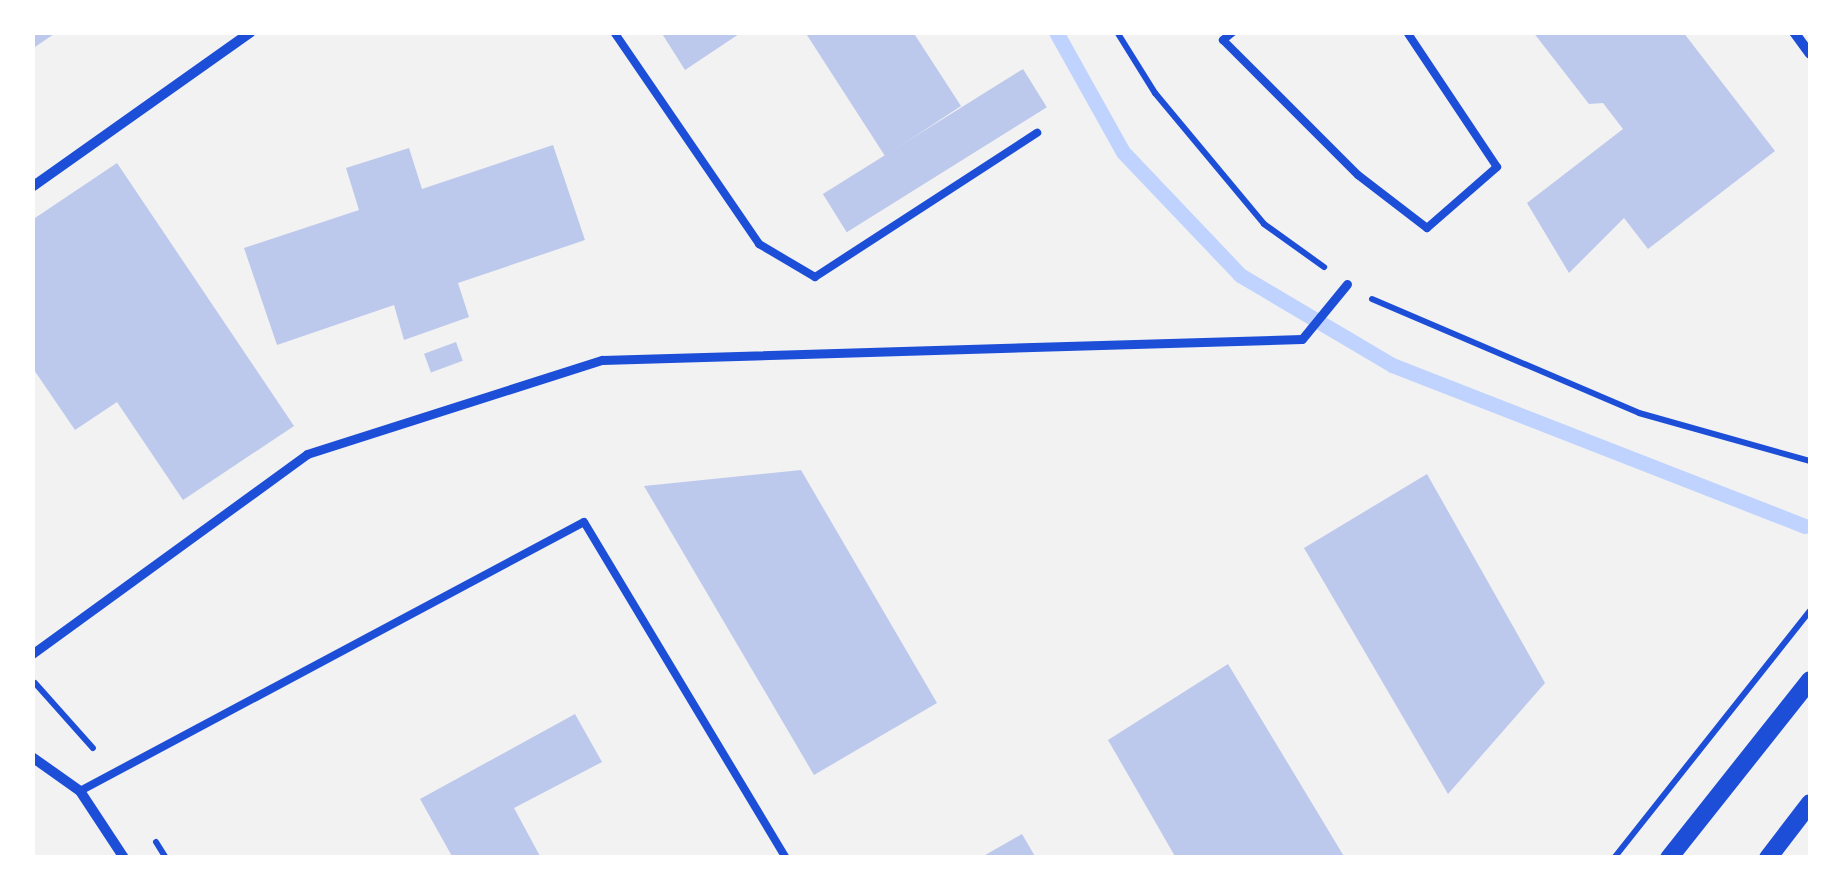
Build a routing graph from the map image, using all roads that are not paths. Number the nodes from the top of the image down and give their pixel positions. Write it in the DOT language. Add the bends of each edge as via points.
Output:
graph roads {
  1 [pos="251,32"];
  2 [pos="614,32"];
  3 [pos="1233,32"];
  4 [pos="1407,32"];
  5 [pos="1794,32"];
  6 [pos="1810,54"];
  7 [pos="1037,133"];
  8 [pos="32,187"];
  9 [pos="1347,284"];
  10 [pos="32,654"];
  11 [pos="1810,680"];
  12 [pos="32,757"];
  13 [pos="80,791"];
  14 [pos="1810,803"];
  15 [pos="124,858"];
  16 [pos="786,858"];
  17 [pos="1669,858"];
  18 [pos="1768,858"];
  1 -- 8 [label="street"];
  2 -- 7 [label="lane" via="759,244 815,277"];
  3 -- 4 [label="lane" via="1223,40 1358,175 1426,228 1497,167"];
  5 -- 6 [label="street"];
  9 -- 10 [label="street" via="1302,339 602,360 307,454"];
  11 -- 17 [label="street"];
  12 -- 13 [label="street"];
  13 -- 15 [label="street"];
  13 -- 16 [label="lane" via="584,522"];
  14 -- 18 [label="street"];
}
